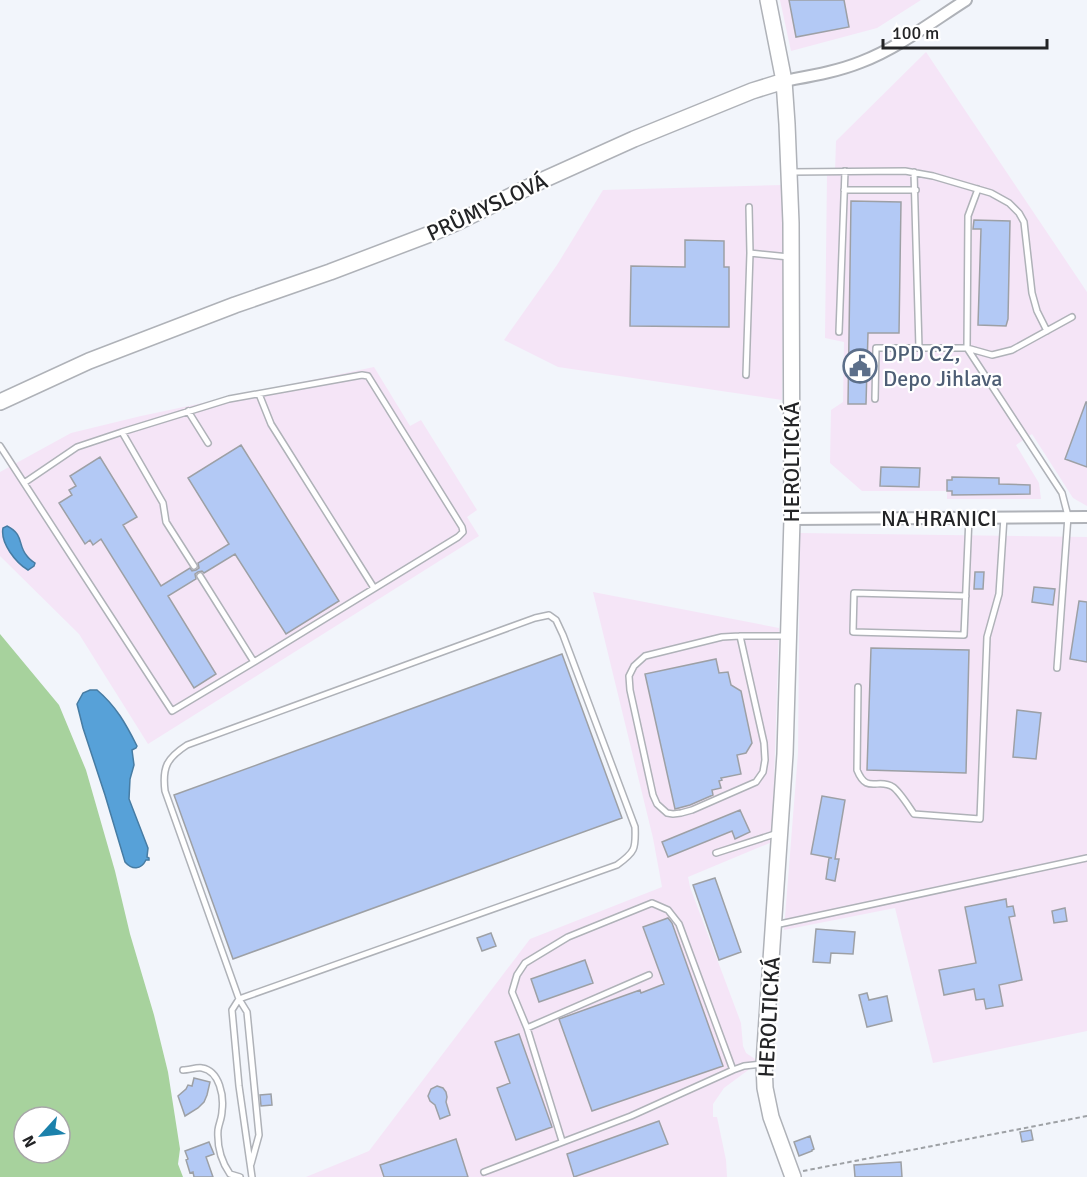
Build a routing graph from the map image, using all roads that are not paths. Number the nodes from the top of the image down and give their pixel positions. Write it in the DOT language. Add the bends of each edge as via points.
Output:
graph roads {
  1 [pos="768,0"];
  2 [pos="966,0"];
  3 [pos="784,81"];
  4 [pos="845,171"];
  5 [pos="789,172"];
  6 [pos="914,172"];
  7 [pos="978,189"];
  8 [pos="844,190"];
  9 [pos="916,190"];
  10 [pos="749,207"];
  11 [pos="750,253"];
  12 [pos="790,257"];
  13 [pos="1072,316"];
  14 [pos="1047,331"];
  15 [pos="839,332"];
  16 [pos="919,348"];
  17 [pos="967,348"];
  18 [pos="746,375"];
  19 [pos="259,394"];
  20 [pos="875,399"];
  21 [pos="0,402"];
  22 [pos="188,411"];
  23 [pos="122,432"];
  24 [pos="208,444"];
  25 [pos="1,448"];
  26 [pos="24,483"];
  27 [pos="1068,516"];
  28 [pos="969,517"];
  29 [pos="1004,517"];
  30 [pos="1087,517"];
  31 [pos="792,519"];
  32 [pos="194,566"];
  33 [pos="200,576"];
  34 [pos="374,588"];
  35 [pos="966,596"];
  36 [pos="740,636"];
  37 [pos="788,636"];
  38 [pos="254,662"];
  39 [pos="1057,668"];
  40 [pos="858,687"];
  41 [pos="781,832"];
  42 [pos="717,853"];
  43 [pos="1087,858"];
  44 [pos="774,925"];
  45 [pos="649,975"];
  46 [pos="239,999"];
  47 [pos="527,1028"];
  48 [pos="764,1063"];
  49 [pos="733,1070"];
  50 [pos="183,1071"];
  51 [pos="562,1141"];
  52 [pos="251,1164"];
  53 [pos="484,1172"];
  54 [pos="792,1175"];
  55 [pos="240,1177"];
  56 [pos="245,1177"];
  57 [pos="252,1177"];
  1 -- 3 [label="street, HEROLTICKÁ"];
  2 -- 3 [label="street, PRŮMYSLOVÁ" via="861,62"];
  3 -- 5 [label="street, HEROLTICKÁ"];
  3 -- 21 [label="street, PRŮMYSLOVÁ" via="634,139 430,234 89,361"];
  4 -- 5 [label="lane"];
  4 -- 6 [label="lane"];
  4 -- 8 [label="lane"];
  5 -- 12 [label="street, HEROLTICKÁ"];
  6 -- 7 [label="lane"];
  6 -- 9 [label="lane"];
  7 -- 14 [label="lane" via="1009,203 1024,222 1032,293"];
  7 -- 17 [label="lane" via="968,216"];
  8 -- 9 [label="lane"];
  8 -- 15 [label="lane"];
  9 -- 16 [label="lane"];
  10 -- 11 [label="lane"];
  11 -- 12 [label="lane"];
  11 -- 18 [label="lane"];
  12 -- 31 [label="street, HEROLTICKÁ"];
  13 -- 14 [label="lane"];
  14 -- 17 [label="lane" via="1012,350 992,355"];
  16 -- 17 [label="lane"];
  16 -- 20 [label="lane" via="876,348"];
  17 -- 27 [label="lane" via="1062,493"];
  19 -- 22 [label="lane"];
  19 -- 34 [label="lane" via="271,424"];
  19 -- 34 [label="lane" via="368,376 462,527 458,537"];
  22 -- 23 [label="lane"];
  22 -- 24 [label="lane"];
  23 -- 26 [label="lane" via="77,447"];
  23 -- 32 [label="lane" via="163,502 166,522"];
  25 -- 26 [label="lane"];
  26 -- 38 [label="lane" via="172,711"];
  27 -- 29 [label="street, NA HRANICI"];
  27 -- 30 [label="street, NA HRANICI"];
  27 -- 39 [label="lane"];
  28 -- 29 [label="street, NA HRANICI"];
  28 -- 31 [label="street, NA HRANICI"];
  28 -- 35 [label="lane"];
  29 -- 40 [label="lane" via="999,594 987,637 980,819 914,814 894,787 868,784 861,779 857,770"];
  31 -- 37 [label="street, HEROLTICKÁ"];
  33 -- 38 [label="lane"];
  34 -- 38 [label="lane"];
  35 -- 35 [label="lane" via="964,635 853,632 854,593"];
  36 -- 36 [label="lane" via="645,656 633,666 630,690 653,795 667,813 692,810 756,782 763,772 764,743"];
  36 -- 37 [label="lane"];
  37 -- 41 [label="street, HEROLTICKÁ"];
  41 -- 42 [label="lane"];
  41 -- 44 [label="street, HEROLTICKÁ"];
  43 -- 44 [label="lane, HEROLTICKÁ"];
  44 -- 48 [label="street, HEROLTICKÁ"];
  45 -- 47 [label="lane"];
  46 -- 46 [label="lane" via="165,791 165,767 174,754 187,745 535,618 549,615 556,620 635,827 630,856 617,865"];
  46 -- 52 [label="lane" via="232,1010"];
  46 -- 52 [label="lane" via="247,1012 259,1135"];
  47 -- 49 [label="lane" via="512,992 525,963 568,936 652,903 668,910 679,924"];
  47 -- 51 [label="lane"];
  48 -- 49 [label="lane"];
  48 -- 54 [label="street, HEROLTICKÁ" via="771,1117"];
  49 -- 51 [label="lane" via="651,1108"];
  50 -- 55 [label="lane" via="202,1068 213,1074 219,1084 219,1148 223,1165 230,1174"];
  51 -- 53 [label="lane"];
  52 -- 57 [label="lane"];
  56 -- 57 [label="lane"];
}
